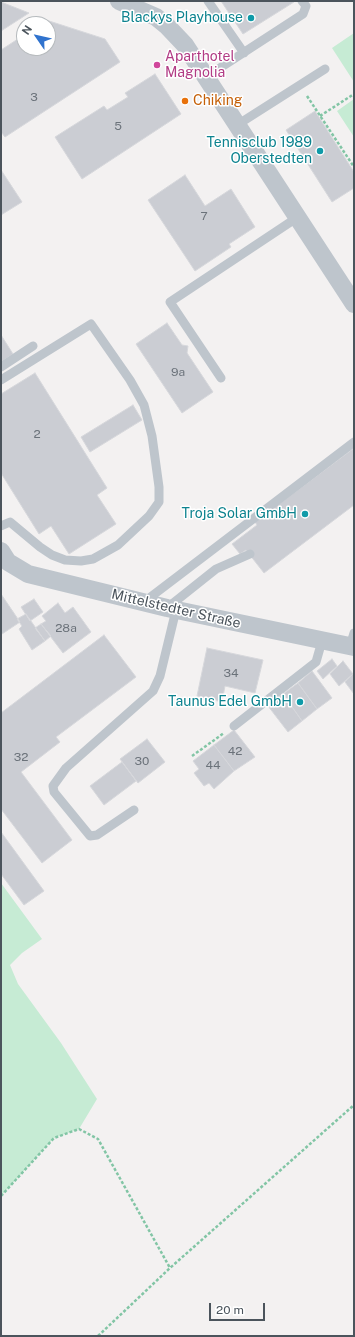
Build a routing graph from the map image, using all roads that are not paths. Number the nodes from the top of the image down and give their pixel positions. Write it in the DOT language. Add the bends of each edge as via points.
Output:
graph roads {
  1 [pos="119,1"];
  2 [pos="208,1"];
  3 [pos="302,1"];
  4 [pos="244,54"];
  5 [pos="325,69"];
  6 [pos="206,77"];
  7 [pos="237,125"];
  8 [pos="298,216"];
  9 [pos="354,304"];
  10 [pos="33,346"];
  11 [pos="1,366"];
  12 [pos="221,378"];
  13 [pos="1,380"];
  14 [pos="354,442"];
  15 [pos="1,526"];
  16 [pos="250,554"];
  17 [pos="3,559"];
  18 [pos="144,602"];
  19 [pos="171,609"];
  20 [pos="322,641"];
  21 [pos="353,642"];
  22 [pos="234,726"];
  23 [pos="134,810"];
  1 -- 6 [label="street" via="145,11 167,26"];
  2 -- 4 [label="lane"];
  3 -- 4 [label="lane" via="306,6 303,14"];
  4 -- 6 [label="lane"];
  5 -- 7 [label="lane"];
  6 -- 7 [label="street"];
  7 -- 8 [label="street"];
  8 -- 9 [label="street"];
  8 -- 12 [label="lane" via="170,302"];
  10 -- 11 [label="lane"];
  13 -- 15 [label="lane" via="91,324 144,405 152,436 159,502 149,516 118,545 93,559 81,562 52,555 10,522"];
  14 -- 18 [label="lane"];
  16 -- 19 [label="lane" via="216,570"];
  17 -- 18 [label="street, Mittelstedter Straße" via="28,574"];
  18 -- 19 [label="street, Mittelstedter Straße"];
  19 -- 20 [label="street, Mittelstedter Straße"];
  19 -- 23 [label="lane" via="160,676 153,691 66,768 53,786 54,792 90,836 98,835"];
  20 -- 21 [label="street, Mittelstedter Straße"];
  20 -- 22 [label="lane" via="316,662"];
}
